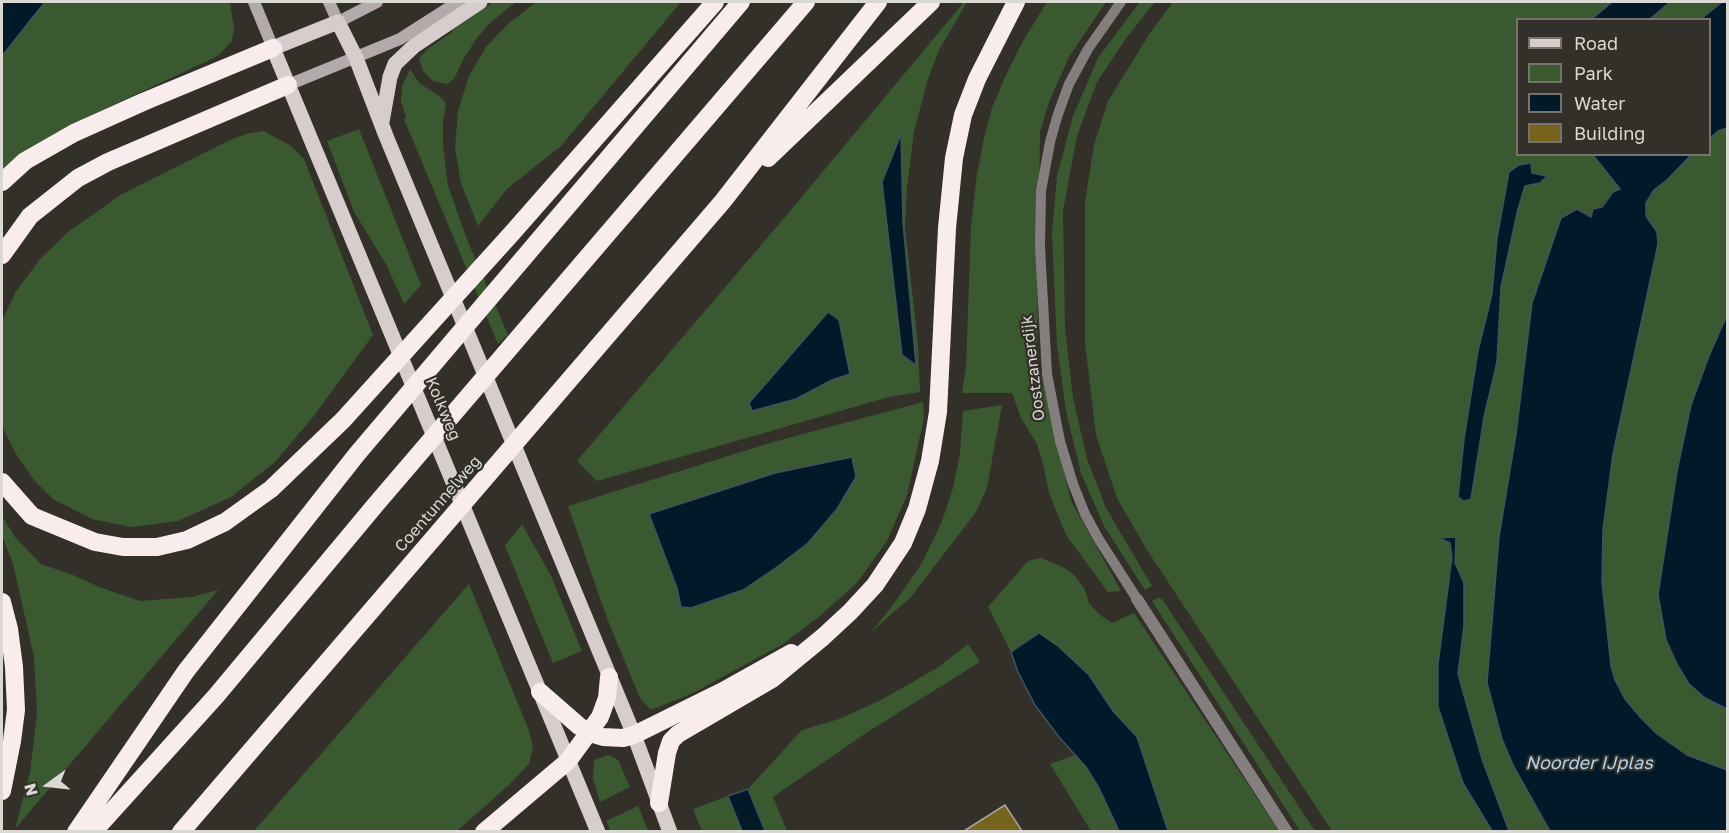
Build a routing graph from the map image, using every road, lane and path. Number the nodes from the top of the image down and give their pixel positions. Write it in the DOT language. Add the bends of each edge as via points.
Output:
graph roads {
  1 [pos="254,2"];
  2 [pos="329,2"];
  3 [pos="377,2"];
  4 [pos="458,2"];
  5 [pos="480,2"];
  6 [pos="715,2"];
  7 [pos="741,2"];
  8 [pos="806,2"];
  9 [pos="878,2"];
  10 [pos="931,2"];
  11 [pos="1016,2"];
  12 [pos="1121,2"];
  13 [pos="338,22"];
  14 [pos="273,48"];
  15 [pos="356,58"];
  16 [pos="288,85"];
  17 [pos="382,125"];
  18 [pos="2,182"];
  19 [pos="723,201"];
  20 [pos="2,255"];
  21 [pos="2,482"];
  22 [pos="1137,599"];
  23 [pos="2,602"];
  24 [pos="823,637"];
  25 [pos="609,677"];
  26 [pos="540,692"];
  27 [pos="590,733"];
  28 [pos="634,735"];
  29 [pos="568,761"];
  30 [pos="2,791"];
  31 [pos="658,803"];
  32 [pos="76,831"];
  33 [pos="93,831"];
  34 [pos="180,831"];
  35 [pos="484,831"];
  36 [pos="598,831"];
  37 [pos="670,831"];
  38 [pos="1287,831"];
  1 -- 14 [label="main road, Kolkweg"];
  2 -- 13 [label="main road"];
  3 -- 13 [label="main road"];
  4 -- 15 [label="main road" via="400,39"];
  5 -- 17 [label="main road" via="414,46 395,64"];
  6 -- 21 [label="highway" via="343,420 271,489 225,522 187,540 157,547 95,542 32,516"];
  7 -- 32 [label="highway" via="357,454 186,671"];
  8 -- 33 [label="highway" via="216,696"];
  9 -- 19 [label="highway"];
  10 -- 19 [label="highway"];
  11 -- 24 [label="highway" via="976,80 963,115 954,158 938,412 917,509 903,543 875,585"];
  12 -- 22 [label="lane, Oostzanerdijk" via="1088,49 1058,114 1041,191 1040,247 1047,375 1060,441 1085,514"];
  13 -- 14 [label="main road"];
  13 -- 15 [label="main road"];
  14 -- 16 [label="main road, Kolkweg"];
  14 -- 18 [label="highway" via="74,133 25,161"];
  15 -- 16 [label="main road"];
  15 -- 17 [label="main road"];
  16 -- 20 [label="highway" via="78,178 30,216"];
  16 -- 26 [label="main road, Kolkweg"];
  17 -- 25 [label="main road"];
  19 -- 34 [label="highway, Coentunnelweg"];
  22 -- 38 [label="street, Oostzanerdijk"];
  23 -- 30 [label="highway" via="9,629 16,710"];
  24 -- 28 [label="highway"];
  24 -- 31 [label="highway" via="772,679 671,741"];
  25 -- 27 [label="highway" via="607,698"];
  25 -- 28 [label="main road"];
  26 -- 27 [label="highway"];
  26 -- 29 [label="main road, Kolkweg"];
  27 -- 28 [label="highway" via="614,738"];
  27 -- 29 [label="highway"];
  28 -- 31 [label="main road"];
  29 -- 35 [label="highway"];
  29 -- 36 [label="main road, Kolkweg"];
  31 -- 37 [label="main road"];
}
